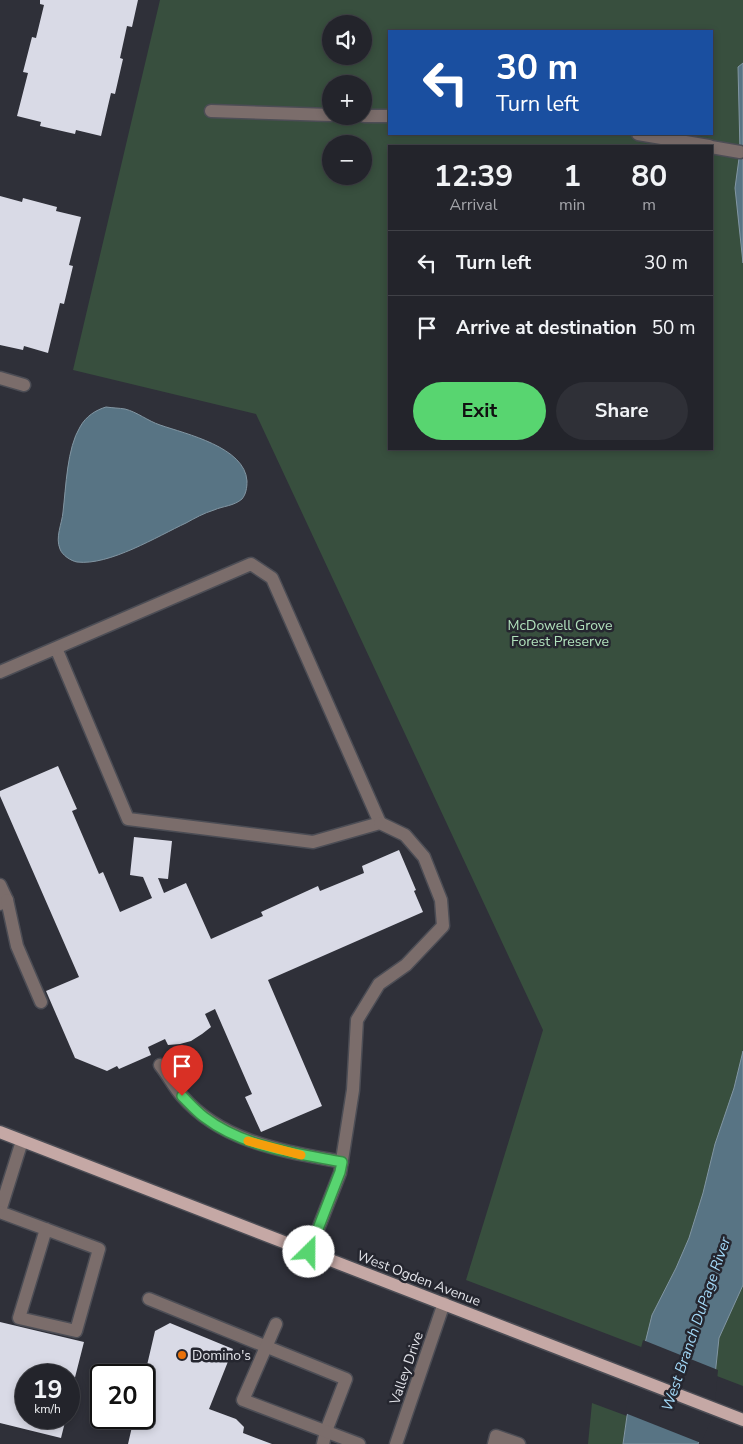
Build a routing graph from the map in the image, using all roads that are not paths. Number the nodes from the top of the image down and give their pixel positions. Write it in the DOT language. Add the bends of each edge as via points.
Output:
graph roads {
  1 [pos="211,111"];
  2 [pos="322,115"];
  3 [pos="372,116"];
  4 [pos="388,116"];
  5 [pos="644,135"];
  6 [pos="704,145"];
  7 [pos="713,147"];
  8 [pos="740,152"];
  9 [pos="0,378"];
  10 [pos="24,385"];
  11 [pos="56,648"];
  12 [pos="0,672"];
  13 [pos="380,822"];
  14 [pos="0,885"];
  15 [pos="3,902"];
  16 [pos="41,1002"];
  17 [pos="160,1065"];
  18 [pos="0,1132"];
  19 [pos="22,1141"];
  20 [pos="342,1162"];
  21 [pos="0,1211"];
  22 [pos="46,1229"];
  23 [pos="309,1252"];
  24 [pos="149,1299"];
  25 [pos="444,1303"];
  26 [pos="276,1324"];
  27 [pos="266,1346"];
  28 [pos="739,1418"];
  29 [pos="326,1431"];
  30 [pos="323,1444"];
  31 [pos="358,1444"];
  32 [pos="396,1444"];
  33 [pos="494,1444"];
  34 [pos="519,1444"];
  1 -- 2 [label="street"];
  3 -- 4 [label="street"];
  5 -- 6 [label="street"];
  7 -- 8 [label="street"];
  9 -- 10 [label="street"];
  11 -- 12 [label="street"];
  11 -- 13 [label="street" via="128,819 313,842"];
  11 -- 13 [label="street" via="251,564 272,578"];
  13 -- 20 [label="street" via="405,835 424,857 441,900 443,926 406,965 380,984 357,1020 353,1090"];
  14 -- 15 [label="street"];
  15 -- 16 [label="street" via="17,946"];
  17 -- 20 [label="street" via="182,1096 224,1130 246,1141"];
  18 -- 19 [label="main road, West Ogden Avenue"];
  19 -- 21 [label="street"];
  19 -- 23 [label="main road, West Ogden Avenue"];
  20 -- 23 [label="street"];
  21 -- 22 [label="street"];
  22 -- 22 [label="street" via="99,1249 76,1331 19,1318"];
  23 -- 25 [label="main road, West Ogden Avenue"];
  24 -- 27 [label="street"];
  25 -- 28 [label="main road, West Ogden Avenue"];
  25 -- 32 [label="street, Valley Drive"];
  26 -- 27 [label="street"];
  27 -- 29 [label="street" via="346,1379"];
  27 -- 29 [label="street" via="243,1400"];
  29 -- 30 [label="street"];
  29 -- 31 [label="street"];
  33 -- 34 [label="street" via="496,1436"];
}
